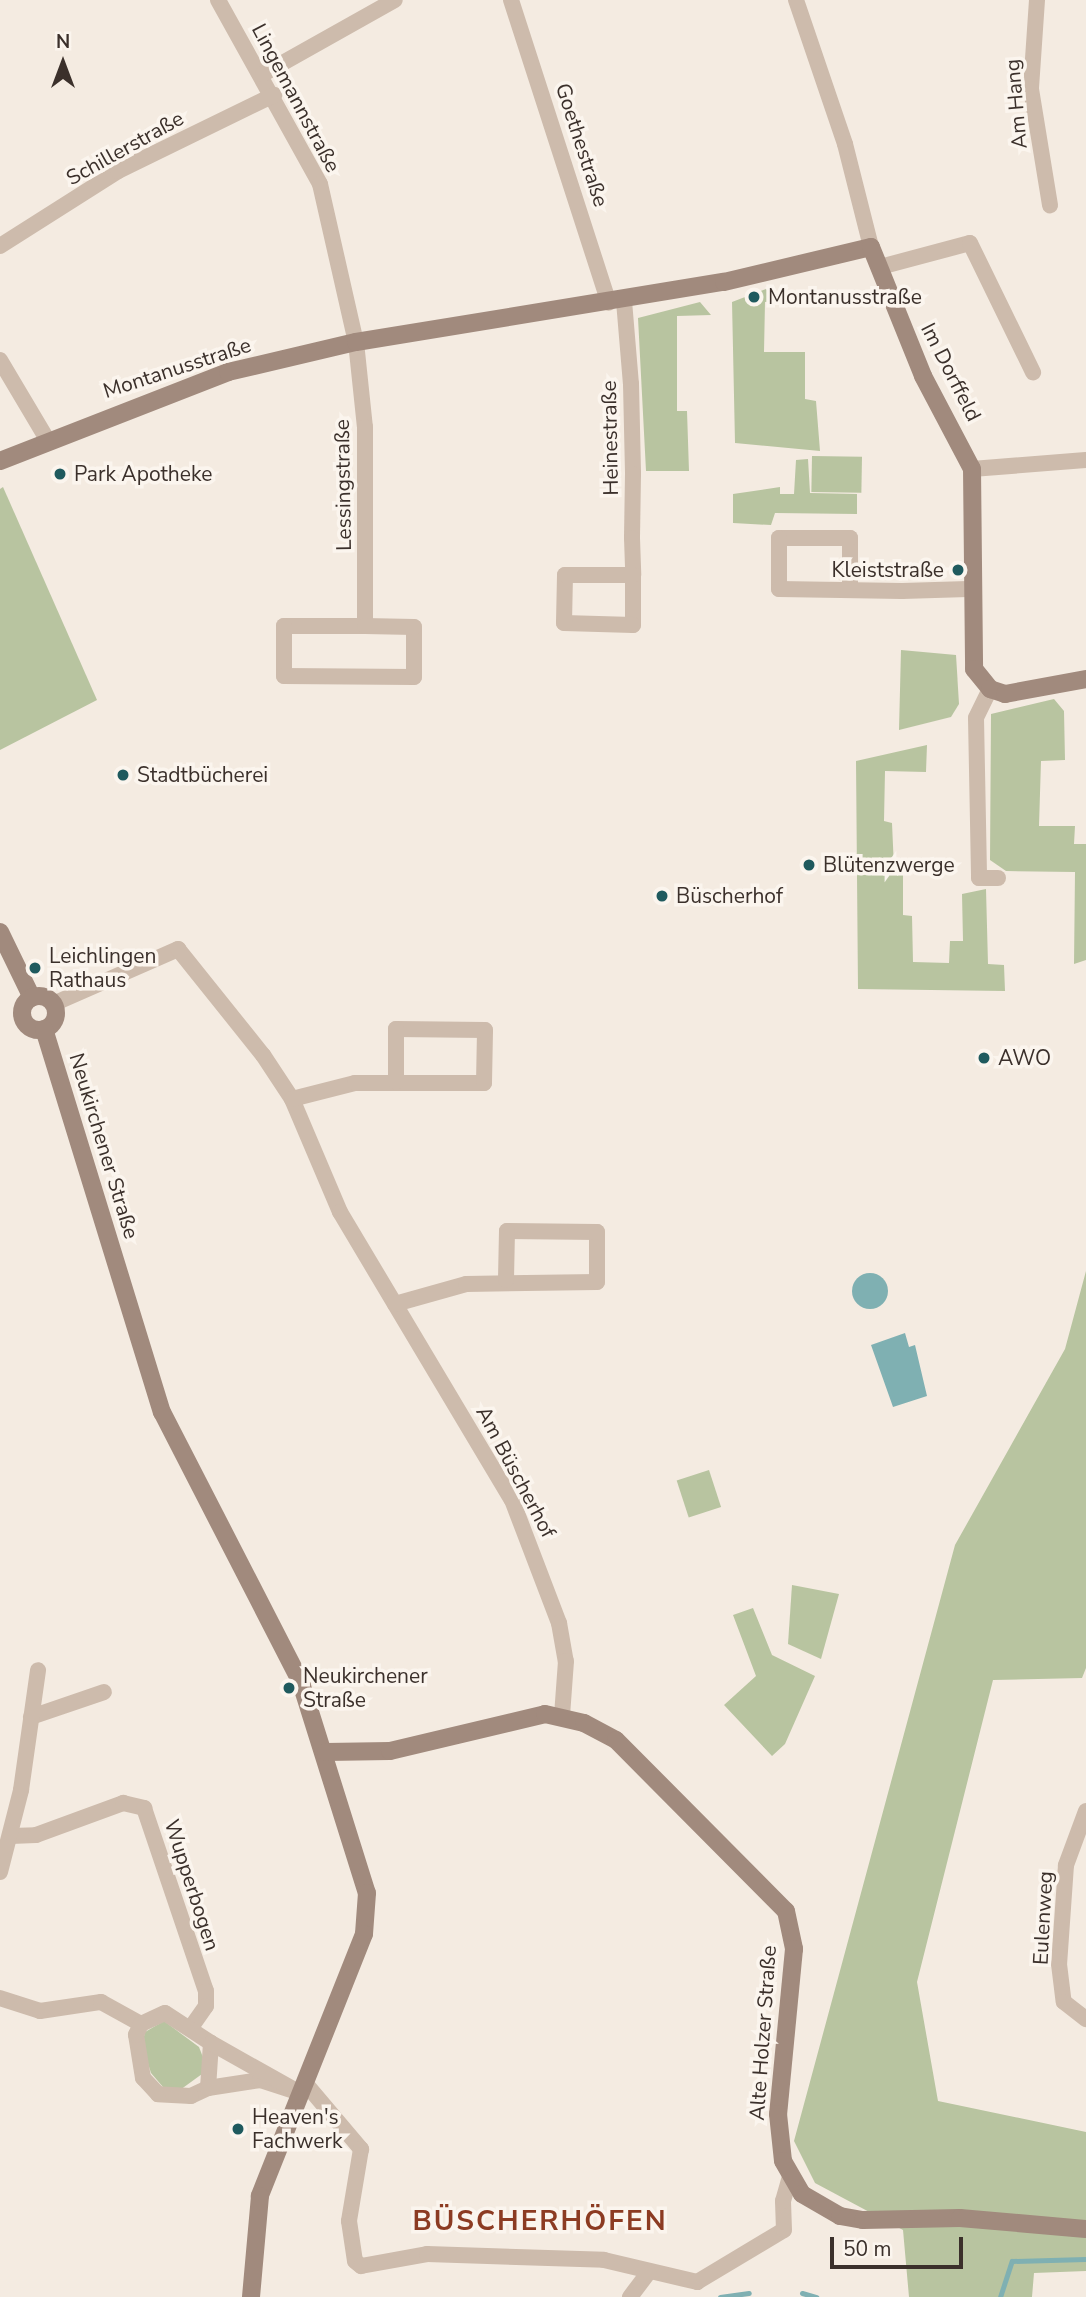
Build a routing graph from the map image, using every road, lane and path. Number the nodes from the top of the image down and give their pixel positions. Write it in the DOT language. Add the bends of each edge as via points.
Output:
graph roads {
  1 [pos="218,0"];
  2 [pos="395,0"];
  3 [pos="511,0"];
  4 [pos="796,0"];
  5 [pos="1037,0"];
  6 [pos="263,74"];
  7 [pos="274,95"];
  8 [pos="1050,205"];
  9 [pos="0,246"];
  10 [pos="871,247"];
  11 [pos="880,267"];
  12 [pos="616,302"];
  13 [pos="356,342"];
  14 [pos="0,360"];
  15 [pos="1033,372"];
  16 [pos="47,439"];
  17 [pos="1086,460"];
  18 [pos="0,461"];
  19 [pos="972,469"];
  20 [pos="633,575"];
  21 [pos="968,589"];
  22 [pos="850,590"];
  23 [pos="365,626"];
  24 [pos="1086,679"];
  25 [pos="990,689"];
  26 [pos="998,878"];
  27 [pos="0,932"];
  28 [pos="32,998"];
  29 [pos="53,1004"];
  30 [pos="44,1029"];
  31 [pos="396,1082"];
  32 [pos="292,1099"];
  33 [pos="506,1280"];
  34 [pos="395,1304"];
  35 [pos="38,1670"];
  36 [pos="104,1692"];
  37 [pos="562,1715"];
  38 [pos="32,1717"];
  39 [pos="326,1752"];
  40 [pos="1086,1811"];
  41 [pos="10,1836"];
  42 [pos="0,1872"];
  43 [pos="0,1997"];
  44 [pos="1086,2019"];
  45 [pos="141,2024"];
  46 [pos="192,2026"];
  47 [pos="211,2043"];
  48 [pos="208,2088"];
  49 [pos="303,2088"];
  50 [pos="790,2177"];
  51 [pos="1086,2229"];
  52 [pos="649,2272"];
  53 [pos="251,2297"];
  54 [pos="630,2297"];
  1 -- 6 [label="street, Lingemannstraße"];
  2 -- 6 [label="street"];
  3 -- 12 [label="street, Goethestraße"];
  4 -- 10 [label="street, Im Dorffeld" via="845,144"];
  5 -- 8 [label="street, Am Hang" via="1031,89"];
  6 -- 7 [label="street, Lingemannstraße"];
  7 -- 9 [label="street, Schillerstraße" via="118,171"];
  7 -- 13 [label="street, Lingemannstraße" via="320,184"];
  10 -- 11 [label="street, Im Dorffeld"];
  10 -- 12 [label="street, Montanusstraße"];
  11 -- 15 [label="street" via="970,243"];
  11 -- 19 [label="street, Im Dorffeld" via="912,351"];
  12 -- 13 [label="street, Montanusstraße"];
  12 -- 20 [label="street, Heinestraße"];
  13 -- 16 [label="street, Montanusstraße" via="228,372"];
  13 -- 23 [label="street, Lessingstraße" via="365,427"];
  14 -- 16 [label="street"];
  16 -- 18 [label="street, Montanusstraße"];
  17 -- 19 [label="street"];
  19 -- 21 [label="street, Im Dorffeld"];
  20 -- 20 [label="street, Heinestraße" via="633,625 564,623 565,575"];
  21 -- 22 [label="street"];
  21 -- 25 [label="street, Im Dorffeld" via="970,655"];
  22 -- 22 [label="street" via="850,538 779,538 779,589"];
  23 -- 23 [label="street" via="284,626 284,676 414,677 414,627"];
  24 -- 25 [label="street" via="1019,694"];
  25 -- 26 [label="street" via="976,718 979,878"];
  27 -- 28 [label="street"];
  28 -- 29 [label="street"];
  28 -- 30 [label="street" via="22,1009 24,1021"];
  29 -- 30 [label="street" via="54,1021"];
  29 -- 32 [label="street, Am Büscherhof" via="177,949 207,979"];
  30 -- 39 [label="street, Neukirchener Straße" via="162,1412 301,1683"];
  31 -- 31 [label="street" via="484,1083 485,1030 396,1029"];
  31 -- 32 [label="street" via="321,1088"];
  32 -- 34 [label="street, Am Büscherhof" via="340,1212"];
  33 -- 33 [label="street" via="597,1282 597,1232 507,1231"];
  33 -- 34 [label="street"];
  34 -- 37 [label="street, Am Büscherhof" via="512,1500 536,1553 566,1661"];
  35 -- 38 [label="street"];
  36 -- 38 [label="street"];
  37 -- 39 [label="street, Alte Holzer Straße" via="520,1716 390,1751"];
  37 -- 50 [label="street, Alte Holzer Straße" via="616,1740 786,1911 794,1949 778,2114"];
  38 -- 41 [label="street"];
  39 -- 49 [label="street, Neukirchener Straße" via="369,1914"];
  40 -- 44 [label="street, Eulenweg" via="1066,1865 1059,1964 1064,2002"];
  41 -- 42 [label="street"];
  41 -- 46 [label="street, Wupperbogen" via="36,1835 123,1803 144,1808 206,1992 206,2006"];
  43 -- 45 [label="street" via="40,2011 101,2001"];
  45 -- 46 [label="street" via="165,2013"];
  45 -- 48 [label="street" via="135,2050 150,2088 174,2098"];
  46 -- 47 [label="street"];
  47 -- 48 [label="street"];
  47 -- 49 [label="street"];
  48 -- 49 [label="street" via="260,2080"];
  49 -- 52 [label="street" via="361,2149 349,2221 355,2261 361,2266 427,2254 604,2260"];
  49 -- 53 [label="street, Neukirchener Straße" via="260,2196"];
  50 -- 51 [label="street" via="819,2206 863,2220 960,2218"];
  50 -- 52 [label="street" via="784,2230 775,2238 697,2282"];
  52 -- 54 [label="street"];
}
